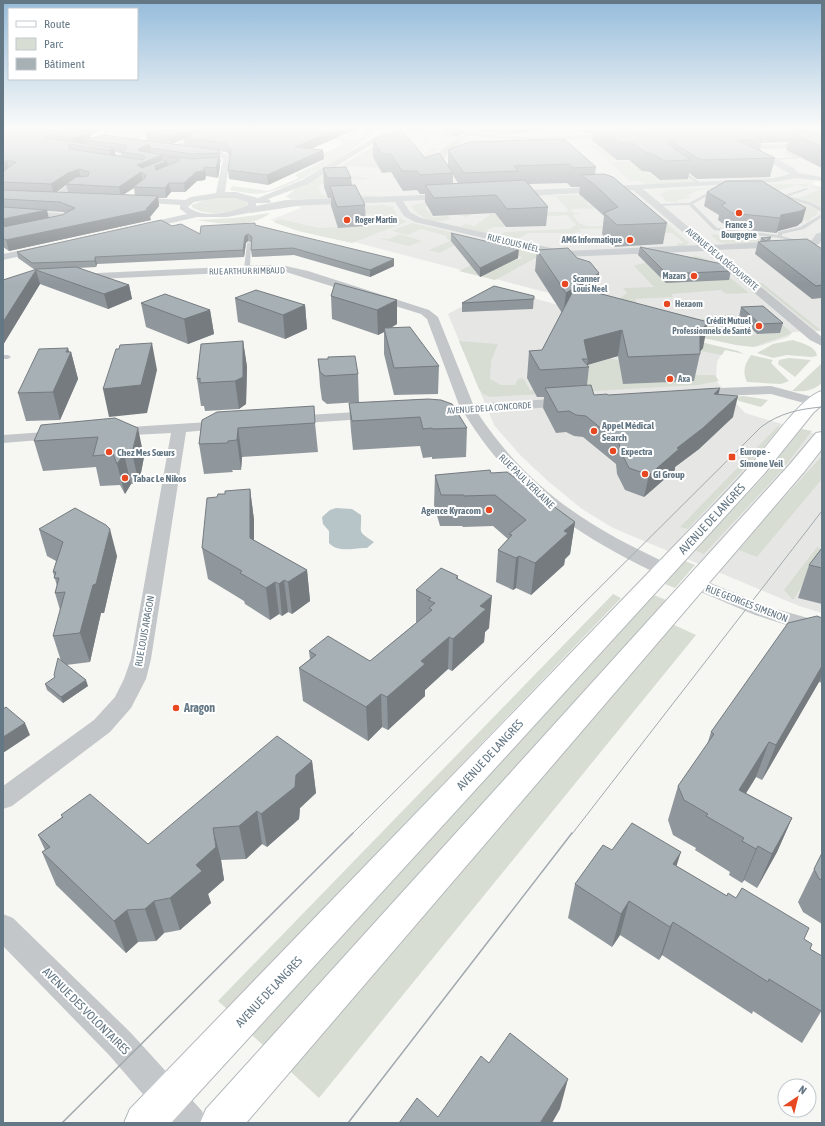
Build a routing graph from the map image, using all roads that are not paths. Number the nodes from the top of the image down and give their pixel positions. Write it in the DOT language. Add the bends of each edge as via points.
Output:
graph roads {
  1 [pos="221,180"];
  2 [pos="310,180"];
  3 [pos="449,180"];
  4 [pos="694,180"];
  5 [pos="783,180"];
  6 [pos="86,183"];
  7 [pos="700,184"];
  8 [pos="454,187"];
  9 [pos="636,188"];
  10 [pos="807,189"];
  11 [pos="133,192"];
  12 [pos="725,193"];
  13 [pos="220,195"];
  14 [pos="271,195"];
  15 [pos="503,195"];
  16 [pos="785,196"];
  17 [pos="71,197"];
  18 [pos="461,197"];
  19 [pos="777,199"];
  20 [pos="250,200"];
  21 [pos="398,200"];
  22 [pos="186,203"];
  23 [pos="286,203"];
  24 [pos="310,203"];
  25 [pos="657,204"];
  26 [pos="690,204"];
  27 [pos="246,210"];
  28 [pos="822,211"];
  29 [pos="3,213"];
  30 [pos="236,213"];
  31 [pos="200,214"];
  32 [pos="822,215"];
  33 [pos="47,225"];
  34 [pos="133,229"];
  35 [pos="822,235"];
  36 [pos="780,237"];
  37 [pos="249,243"];
  38 [pos="803,244"];
  39 [pos="49,247"];
  40 [pos="710,249"];
  41 [pos="3,257"];
  42 [pos="247,269"];
  43 [pos="67,277"];
  44 [pos="807,330"];
  45 [pos="822,336"];
  46 [pos="822,342"];
  47 [pos="680,394"];
  48 [pos="580,401"];
  49 [pos="818,405"];
  50 [pos="468,409"];
  51 [pos="416,412"];
  52 [pos="385,414"];
  53 [pos="274,421"];
  54 [pos="242,423"];
  55 [pos="178,428"];
  56 [pos="97,433"];
  57 [pos="74,434"];
  58 [pos="822,437"];
  59 [pos="3,439"];
  60 [pos="665,570"];
  61 [pos="696,583"];
  62 [pos="822,630"];
  63 [pos="3,799"];
  64 [pos="3,927"];
  65 [pos="168,1098"];
  66 [pos="144,1123"];
  67 [pos="190,1123"];
  68 [pos="220,1123"];
  1 -- 13 [label="street"];
  2 -- 14 [label="street"];
  3 -- 8 [label="street"];
  4 -- 7 [label="lane"];
  5 -- 7 [label="street"];
  6 -- 17 [label="street" via="72,182 53,196"];
  7 -- 9 [label="street"];
  9 -- 15 [label="street"];
  9 -- 25 [label="street, AVENUE DE LA DÉCOUVERTE"];
  10 -- 16 [label="lane"];
  11 -- 22 [label="street" via="124,199"];
  12 -- 26 [label="lane" via="710,193"];
  13 -- 20 [label="street" via="236,195"];
  13 -- 22 [label="street" via="200,197"];
  14 -- 20 [label="street"];
  14 -- 23 [label="street"];
  16 -- 19 [label="lane"];
  16 -- 28 [label="lane" via="820,208"];
  18 -- 21 [label="street"];
  20 -- 23 [label="street"];
  20 -- 27 [label="street" via="252,206"];
  21 -- 24 [label="street"];
  21 -- 40 [label="street, RUE LOUIS NÉEL" via="407,214 418,220 557,254"];
  22 -- 31 [label="street" via="184,208"];
  23 -- 24 [label="street"];
  23 -- 27 [label="street"];
  24 -- 30 [label="lane"];
  25 -- 26 [label="lane"];
  25 -- 40 [label="street, AVENUE DE LA DÉCOUVERTE"];
  26 -- 36 [label="lane" via="716,229"];
  27 -- 30 [label="street"];
  29 -- 33 [label="street" via="71,218"];
  30 -- 31 [label="street"];
  31 -- 34 [label="street"];
  32 -- 36 [label="lane" via="802,228 780,233"];
  35 -- 38 [label="street" via="816,242"];
  36 -- 38 [label="lane"];
  37 -- 42 [label="lane"];
  38 -- 40 [label="street, RUE LOUIS NÉEL"];
  39 -- 41 [label="street"];
  40 -- 44 [label="street, AVENUE DE LA DÉCOUVERTE"];
  42 -- 43 [label="street, RUE ARTHUR RIMBAUD"];
  42 -- 50 [label="street, RUE ARTHUR RIMBAUD" via="276,268 295,271 430,314"];
  44 -- 45 [label="street, AVENUE DE LA DÉCOUVERTE"];
  44 -- 46 [label="street, AVENUE DE LA DÉCOUVERTE"];
  47 -- 49 [label="street" via="735,390"];
  48 -- 50 [label="street, AVENUE DE LA CONCORDE"];
  49 -- 60 [label="main road, AVENUE DE LANGRES"];
  50 -- 51 [label="street, AVENUE DE LA CONCORDE"];
  50 -- 60 [label="street, RUE PAUL VERLAINE" via="491,445 511,469 556,509 616,547"];
  52 -- 53 [label="street"];
  54 -- 55 [label="street"];
  55 -- 56 [label="street"];
  55 -- 63 [label="street, RUE LOUIS ARAGON" via="141,659 135,679 123,702 102,726"];
  57 -- 59 [label="street"];
  58 -- 61 [label="main road" via="798,468"];
  60 -- 65 [label="main road, AVENUE DE LANGRES"];
  61 -- 62 [label="street, RUE GEORGES SIMENON" via="762,611"];
  61 -- 68 [label="main road"];
  64 -- 65 [label="street, AVENUE DES VOLONTAIRES" via="120,1044"];
  65 -- 66 [label="main road, AVENUE DE LANGRES"];
  65 -- 67 [label="street"];
}
